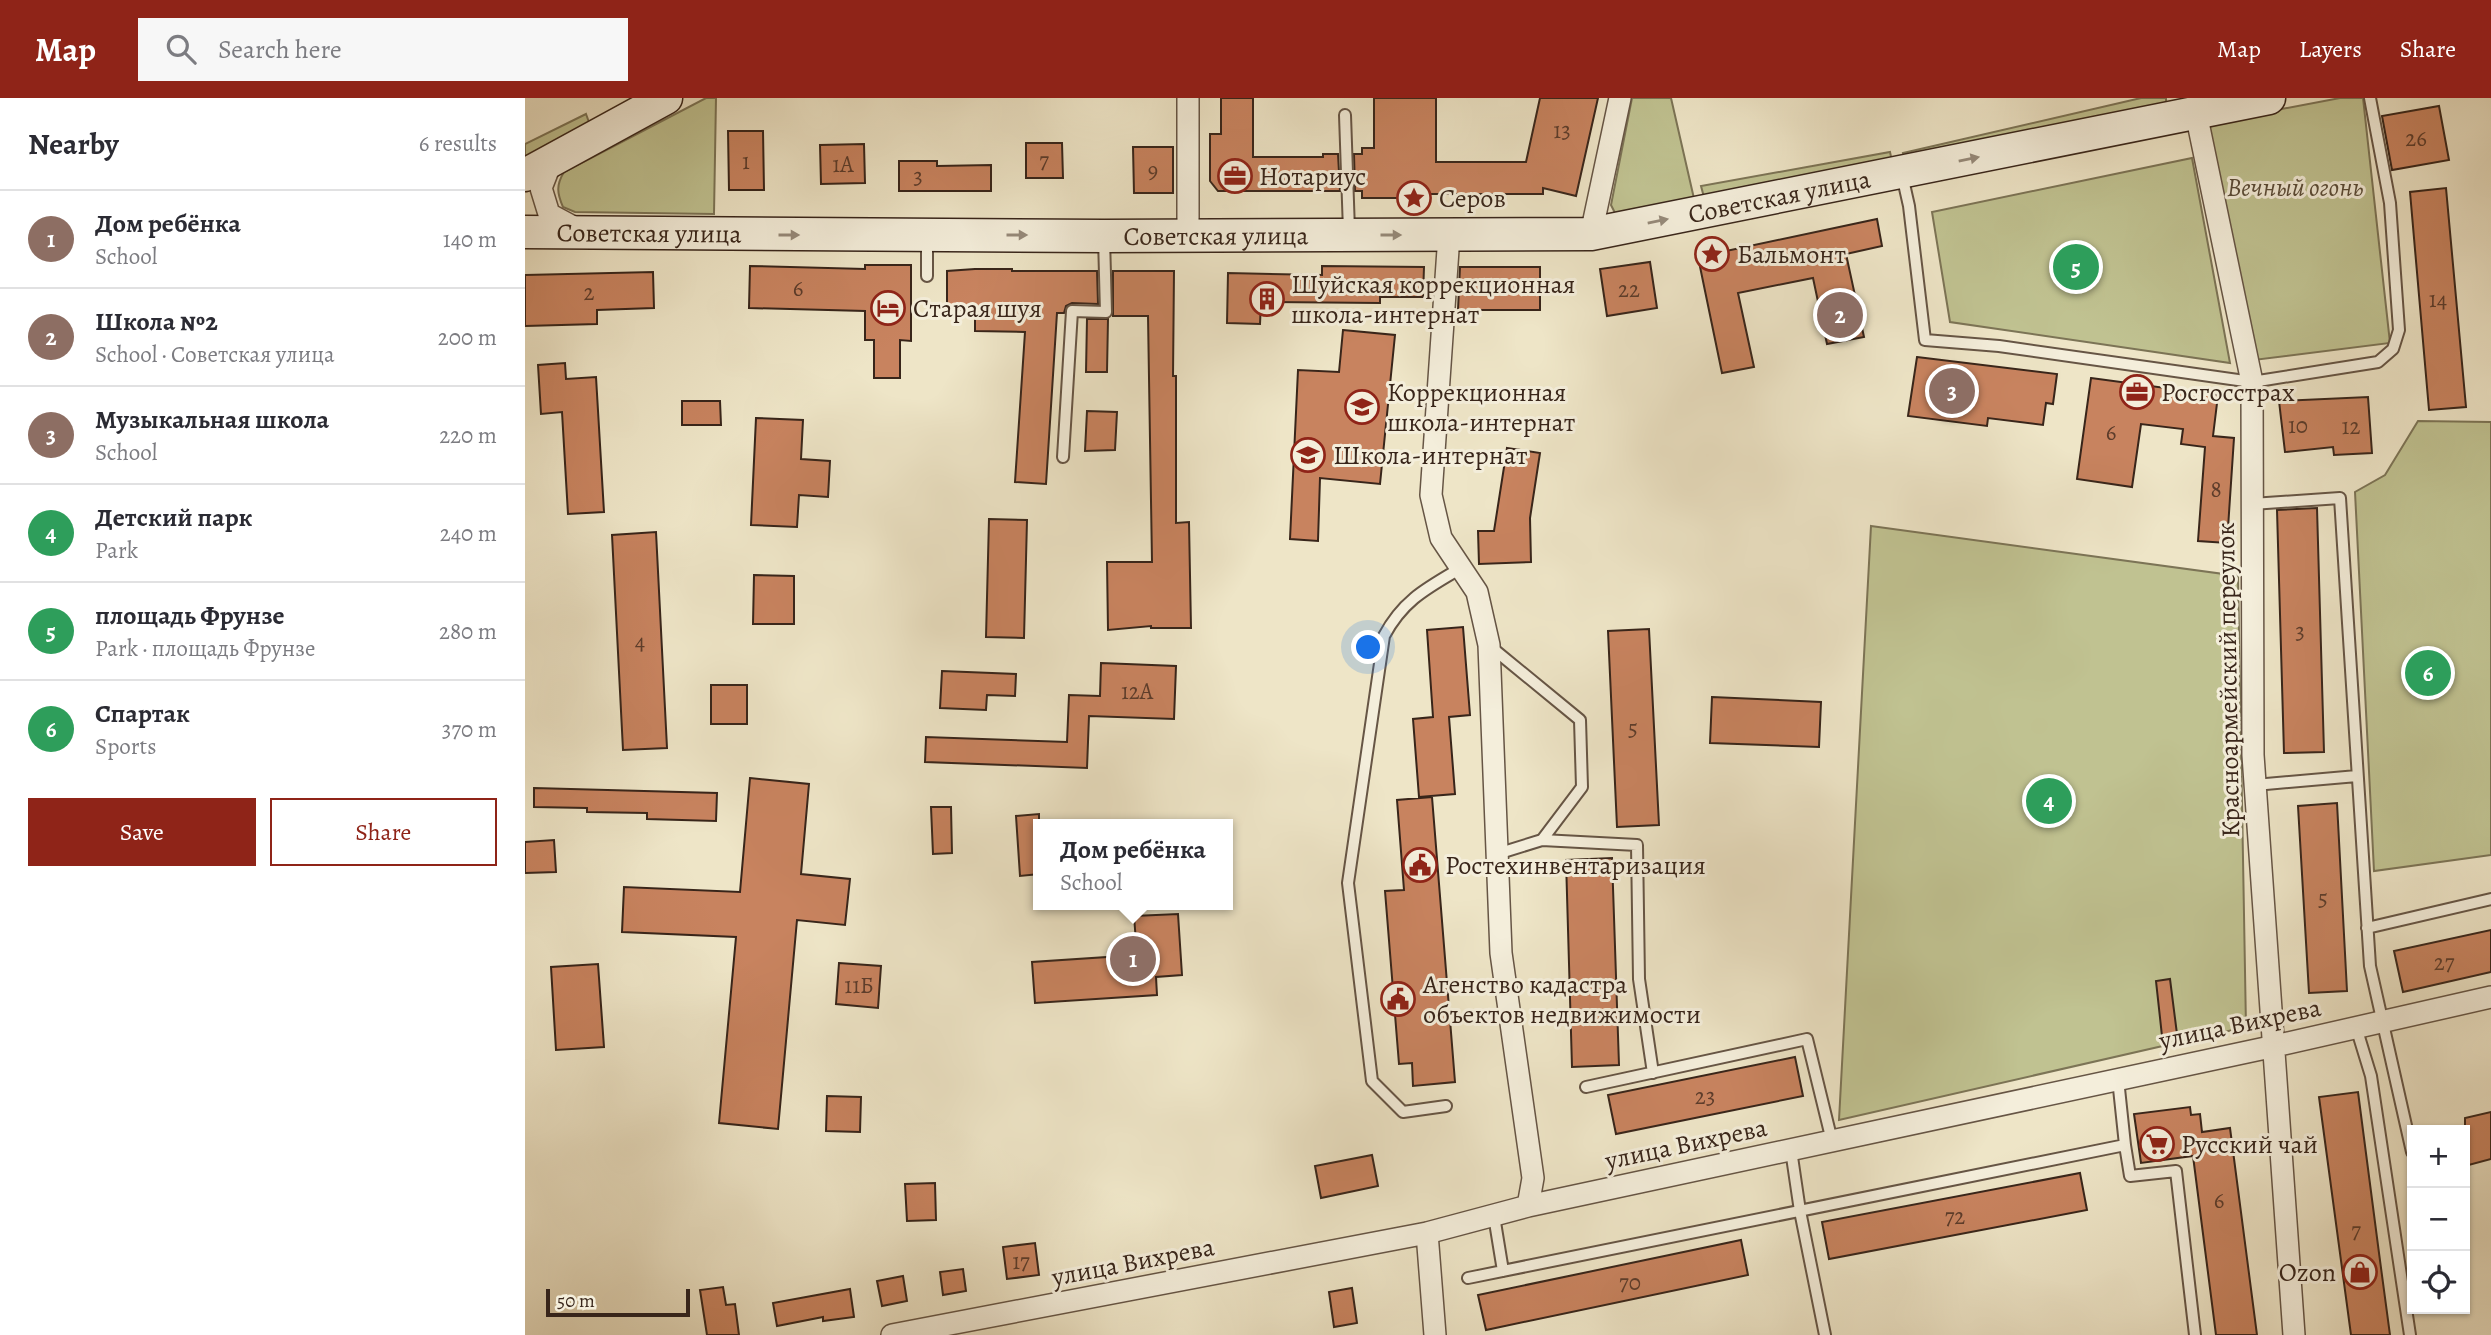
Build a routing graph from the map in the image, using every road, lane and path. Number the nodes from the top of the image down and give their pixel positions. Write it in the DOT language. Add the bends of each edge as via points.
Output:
graph roads {
  1 [pos="666,98"];
  2 [pos="1188,98"];
  3 [pos="1620,98"];
  4 [pos="2269,98"];
  5 [pos="2370,98"];
  6 [pos="2193,106"];
  7 [pos="1345,115"];
  8 [pos="538,168"];
  9 [pos="1902,173"];
  10 [pos="525,232"];
  11 [pos="585,234"];
  12 [pos="1349,234"];
  13 [pos="1591,234"];
  14 [pos="927,235"];
  15 [pos="1449,235"];
  16 [pos="1104,236"];
  17 [pos="1188,236"];
  18 [pos="927,276"];
  19 [pos="2252,382"];
  20 [pos="1063,457"];
  21 [pos="2252,504"];
  22 [pos="1461,568"];
  23 [pos="1489,645"];
  24 [pos="2357,776"];
  25 [pos="2255,785"];
  26 [pos="1542,840"];
  27 [pos="1497,854"];
  28 [pos="2491,899"];
  29 [pos="2367,928"];
  30 [pos="2491,997"];
  31 [pos="2382,1022"];
  32 [pos="2356,1027"];
  33 [pos="2274,1046"];
  34 [pos="1653,1073"];
  35 [pos="2118,1080"];
  36 [pos="1586,1087"];
  37 [pos="1446,1106"];
  38 [pos="2407,1130"];
  39 [pos="1832,1141"];
  40 [pos="2125,1145"];
  41 [pos="1791,1150"];
  42 [pos="1528,1206"];
  43 [pos="1800,1211"];
  44 [pos="1494,1216"];
  45 [pos="1427,1233"];
  46 [pos="1503,1271"];
  47 [pos="1468,1278"];
  48 [pos="892,1335"];
  49 [pos="1435,1335"];
  50 [pos="1825,1335"];
  51 [pos="2195,1335"];
  52 [pos="2294,1335"];
  53 [pos="2410,1335"];
  1 -- 8 [label="street"];
  2 -- 17 [label="street"];
  3 -- 13 [label="street"];
  4 -- 6 [label="street"];
  5 -- 19 [label="lane" via="2390,203 2399,330 2393,349 2378,362"];
  9 -- 6 [label="street, Советская улица, one-way" via="2179,115"];
  6 -- 19 [label="street, Красноармейский переулок"];
  7 -- 12 [label="lane"];
  8 -- 11 [label="street" via="549,214"];
  13 -- 9 [label="street, Советская улица, one-way"];
  9 -- 19 [label="lane" via="1925,340"];
  10 -- 11 [label="street, Советская улица"];
  11 -- 14 [label="street, Советская улица, one-way"];
  12 -- 15 [label="street, Советская улица, one-way"];
  12 -- 17 [label="street, Советская улица"];
  13 -- 15 [label="street, Советская улица"];
  14 -- 16 [label="street, Советская улица, one-way"];
  14 -- 18 [label="lane"];
  15 -- 22 [label="street" via="1431,495 1441,538"];
  16 -- 17 [label="street, Советская улица"];
  16 -- 20 [label="lane" via="1105,312 1072,311"];
  19 -- 21 [label="street, Красноармейский переулок"];
  21 -- 24 [label="lane" via="2340,498"];
  21 -- 25 [label="street, Красноармейский переулок"];
  22 -- 23 [label="street" via="1477,592"];
  22 -- 37 [label="lane" via="1418,593 1392,620 1384,636 1348,883 1372,1081 1403,1112"];
  23 -- 26 [label="lane" via="1580,720 1582,787"];
  23 -- 27 [label="street"];
  24 -- 25 [label="lane"];
  24 -- 29 [label="lane"];
  25 -- 33 [label="street, Красноармейский переулок"];
  26 -- 27 [label="lane"];
  26 -- 34 [label="lane" via="1637,845 1639,979"];
  27 -- 42 [label="street" via="1501,953 1534,1178"];
  28 -- 29 [label="lane"];
  29 -- 31 [label="lane"];
  30 -- 31 [label="street, улица Вихрева"];
  31 -- 32 [label="street, улица Вихрева"];
  31 -- 38 [label="lane"];
  32 -- 33 [label="street, улица Вихрева"];
  32 -- 53 [label="lane" via="2371,1076"];
  33 -- 35 [label="street, улица Вихрева"];
  33 -- 52 [label="street, Красноармейский переулок"];
  34 -- 36 [label="lane"];
  34 -- 39 [label="lane" via="1807,1039"];
  35 -- 39 [label="street, улица Вихрева"];
  35 -- 40 [label="lane"];
  39 -- 41 [label="street, улица Вихрева"];
  40 -- 43 [label="lane"];
  40 -- 51 [label="lane" via="2130,1176 2176,1171"];
  41 -- 42 [label="street, улица Вихрева"];
  41 -- 43 [label="lane"];
  42 -- 44 [label="street, улица Вихрева"];
  43 -- 46 [label="lane"];
  43 -- 50 [label="lane"];
  44 -- 45 [label="street, улица Вихрева"];
  44 -- 46 [label="lane"];
  45 -- 48 [label="street, улица Вихрева"];
  45 -- 49 [label="street"];
  46 -- 47 [label="lane"];
}
